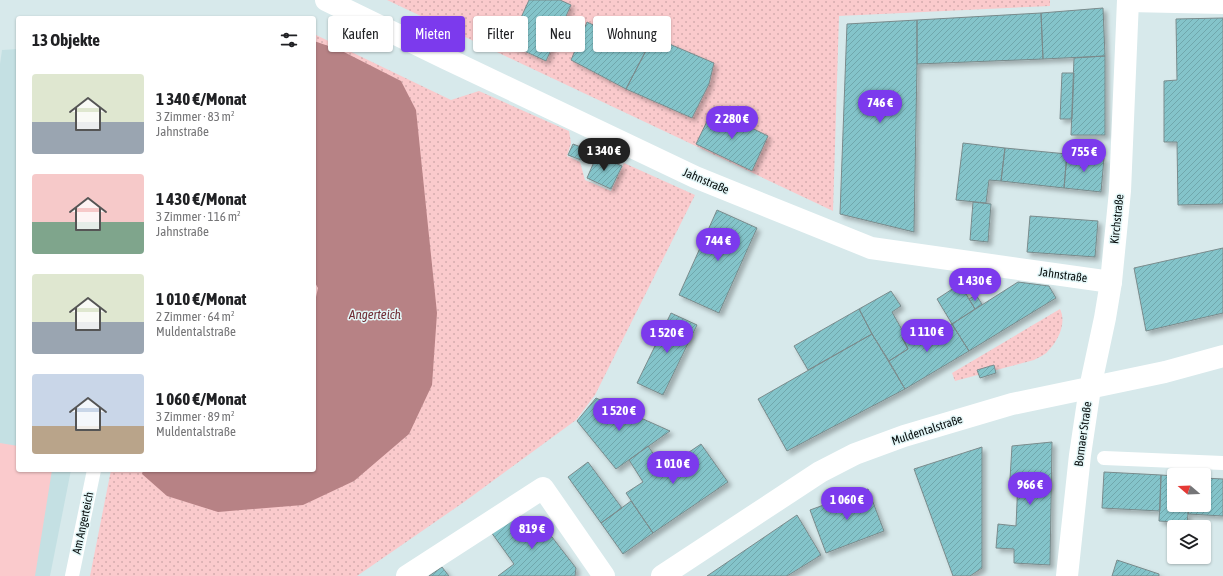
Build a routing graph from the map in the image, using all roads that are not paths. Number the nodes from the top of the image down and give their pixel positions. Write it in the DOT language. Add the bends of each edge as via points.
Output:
graph roads {
  1 [pos="326,0"];
  2 [pos="1128,3"];
  3 [pos="1223,6"];
  4 [pos="1111,282"];
  5 [pos="1223,356"];
  6 [pos="1090,388"];
  7 [pos="1104,458"];
  8 [pos="1223,463"];
  9 [pos="94,472"];
  10 [pos="72,576"];
  11 [pos="407,576"];
  12 [pos="604,576"];
  13 [pos="662,576"];
  14 [pos="1067,576"];
  1 -- 4 [label="main road, Jahnstraße" via="695,177 871,248"];
  2 -- 3 [label="lane"];
  2 -- 4 [label="main road, Kirchstraße" via="1120,191"];
  4 -- 6 [label="main road, Kirchstraße"];
  5 -- 6 [label="main road, Muldentalstraße"];
  6 -- 13 [label="main road, Muldentalstraße" via="990,410 855,454 820,472"];
  6 -- 14 [label="main road, Bornaer Straße"];
  7 -- 8 [label="lane"];
  9 -- 10 [label="lane, Am Angerteich"];
  11 -- 12 [label="main road" via="543,488"];
}
